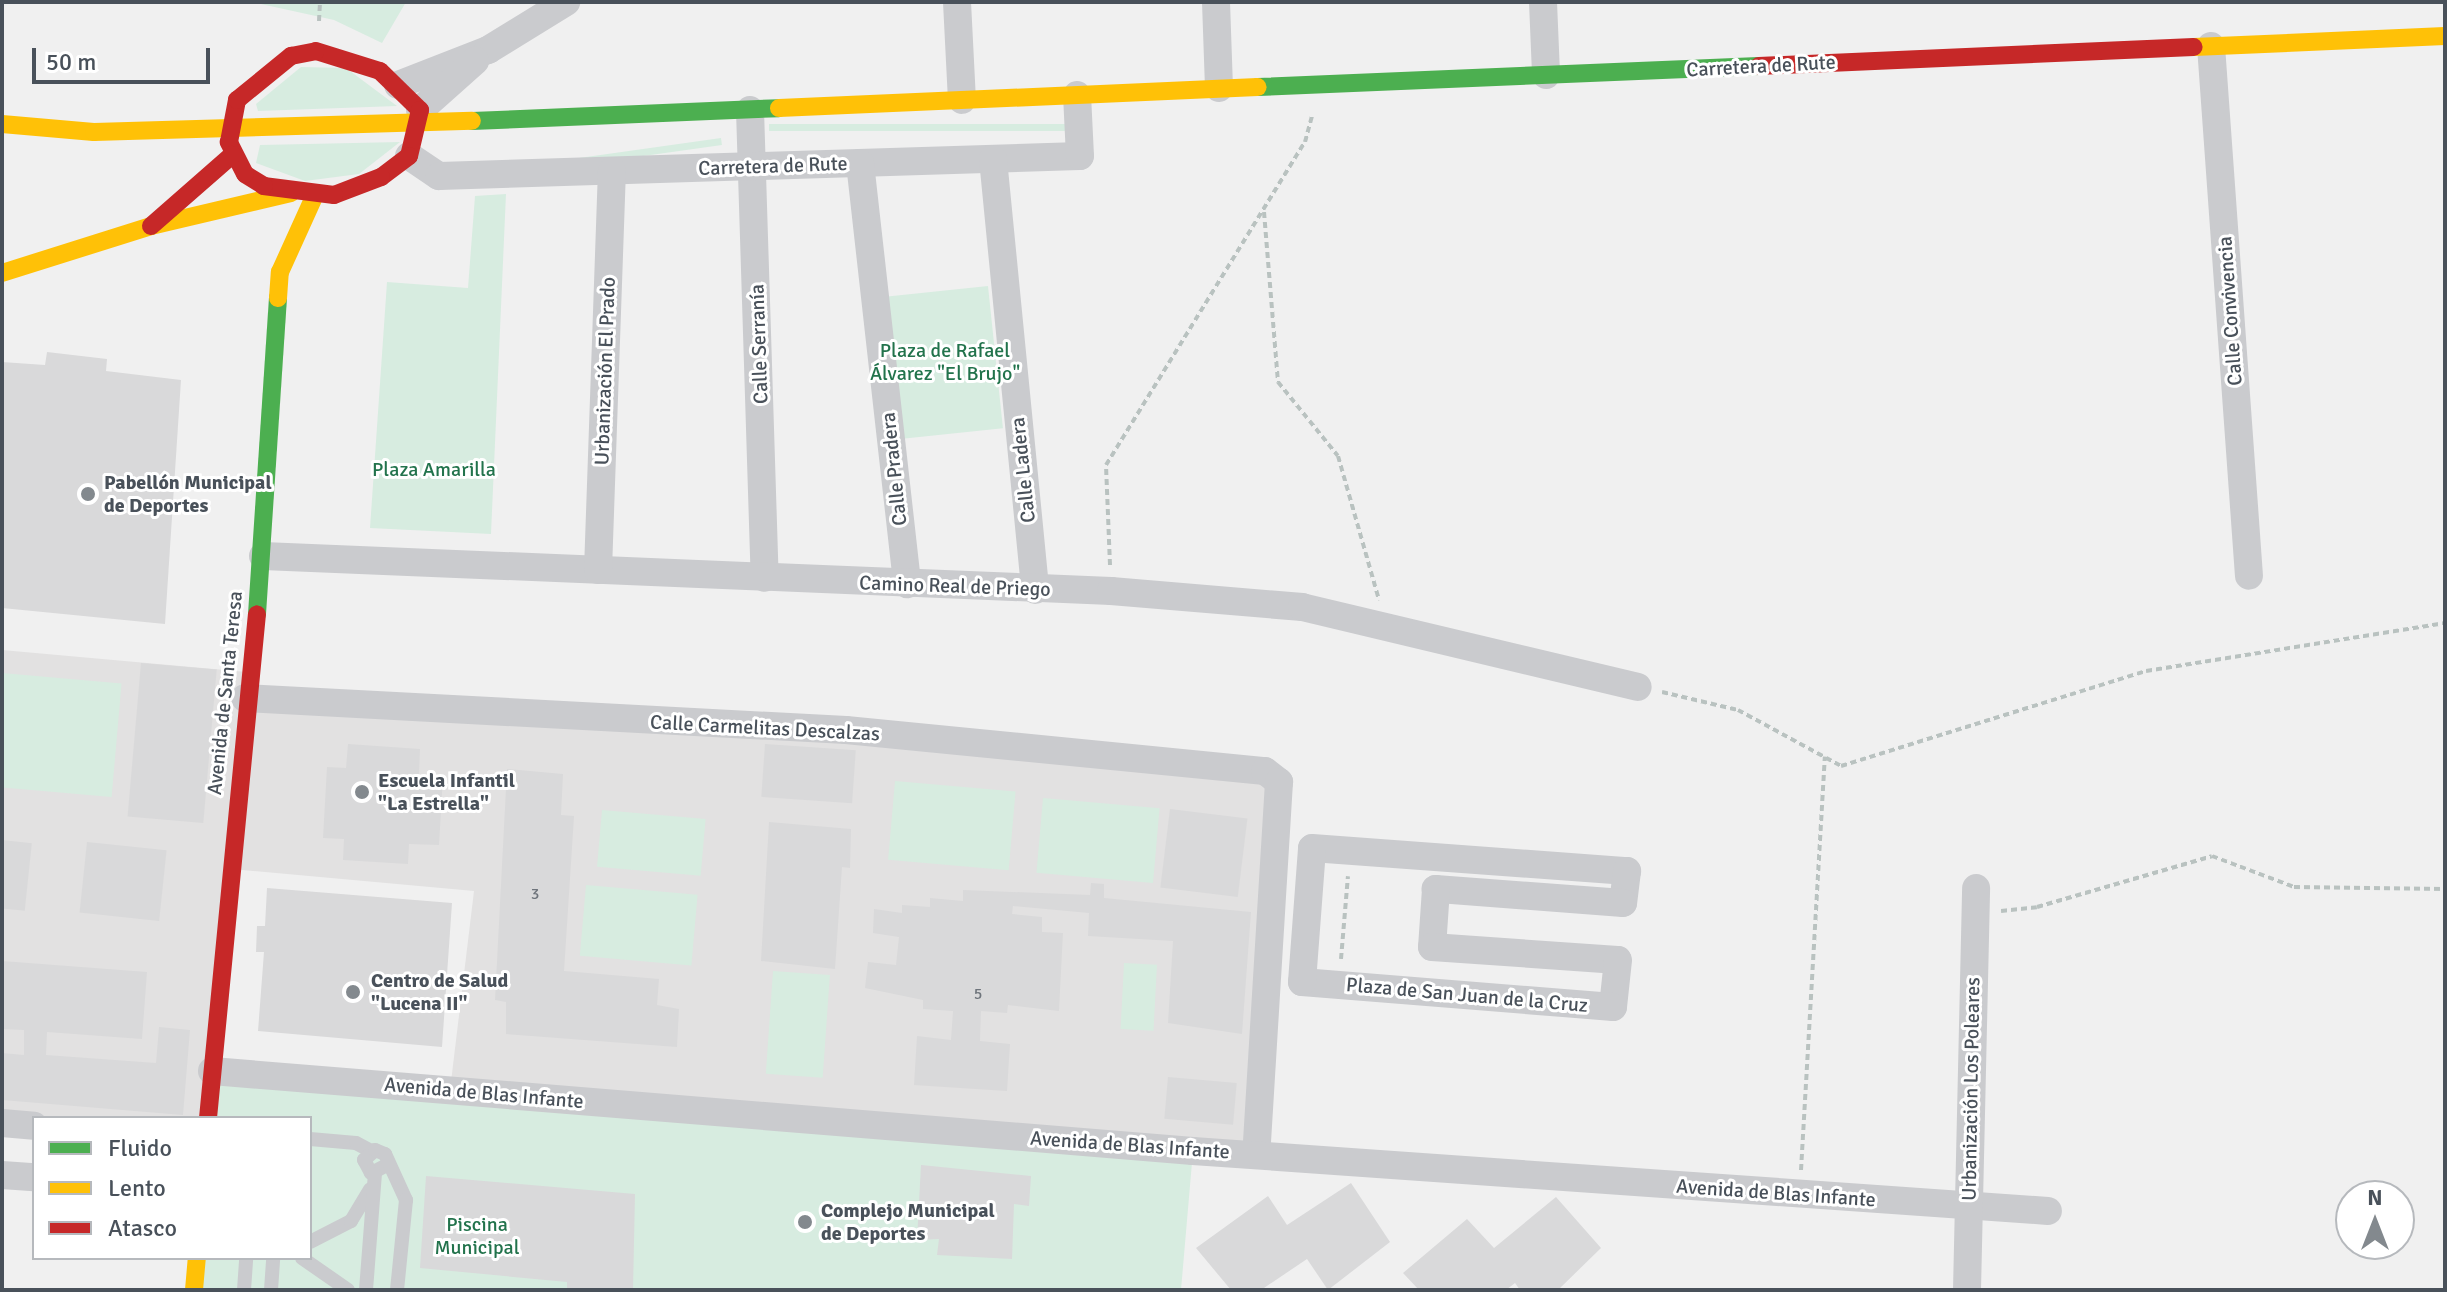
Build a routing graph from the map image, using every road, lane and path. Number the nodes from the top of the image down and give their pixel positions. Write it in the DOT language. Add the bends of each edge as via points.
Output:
graph roads {
  1 [pos="566,2"];
  2 [pos="957,2"];
  3 [pos="1216,2"];
  4 [pos="1543,2"];
  5 [pos="2445,36"];
  6 [pos="2211,46"];
  7 [pos="488,50"];
  8 [pos="1546,75"];
  9 [pos="1319,84"];
  10 [pos="398,85"];
  11 [pos="1219,88"];
  12 [pos="1077,95"];
  13 [pos="962,100"];
  14 [pos="750,110"];
  15 [pos="421,117"];
  16 [pos="2,124"];
  17 [pos="229,131"];
  18 [pos="232,155"];
  19 [pos="409,156"];
  20 [pos="993,159"];
  21 [pos="860,163"];
  22 [pos="754,167"];
  23 [pos="612,171"];
  24 [pos="245,174"];
  25 [pos="291,193"];
  26 [pos="315,195"];
  27 [pos="1263,210"];
  28 [pos="258,212"];
  29 [pos="151,226"];
  30 [pos="270,245"];
  31 [pos="280,272"];
  32 [pos="2,273"];
  33 [pos="263,556"];
  34 [pos="598,570"];
  35 [pos="2249,576"];
  36 [pos="765,578"];
  37 [pos="907,584"];
  38 [pos="1035,590"];
  39 [pos="1111,591"];
  40 [pos="2445,623"];
  41 [pos="1387,627"];
  42 [pos="1638,687"];
  43 [pos="245,698"];
  44 [pos="1825,757"];
  45 [pos="1312,848"];
  46 [pos="2445,889"];
  47 [pos="1976,901"];
  48 [pos="212,1071"];
  49 [pos="208,1116"];
  50 [pos="2,1123"];
  51 [pos="32,1126"];
  52 [pos="312,1139"];
  53 [pos="1256,1154"];
  54 [pos="381,1169"];
  55 [pos="2,1175"];
  56 [pos="32,1177"];
  57 [pos="1799,1194"];
  58 [pos="1969,1206"];
  59 [pos="2048,1211"];
  60 [pos="312,1241"];
  61 [pos="197,1260"];
  62 [pos="246,1260"];
  63 [pos="273,1260"];
  64 [pos="305,1260"];
  65 [pos="194,1290"];
  66 [pos="244,1290"];
  67 [pos="271,1290"];
  68 [pos="348,1290"];
  69 [pos="366,1290"];
  70 [pos="397,1290"];
  71 [pos="1967,1290"];
  1 -- 7 [label="street"];
  2 -- 13 [label="street"];
  3 -- 11 [label="street"];
  4 -- 8 [label="street"];
  5 -- 6 [label="street, Carretera de Rute"];
  6 -- 8 [label="street, Carretera de Rute"];
  6 -- 35 [label="street, Calle Convivencia"];
  7 -- 10 [label="street"];
  7 -- 15 [label="street"];
  8 -- 9 [label="street, Carretera de Rute"];
  9 -- 11 [label="street, Carretera de Rute"];
  9 -- 27 [label="path" via="1305,142"];
  10 -- 15 [label="street"];
  10 -- 17 [label="street" via="334,52 291,56 270,67 237,100"];
  11 -- 12 [label="street, Carretera de Rute"];
  12 -- 13 [label="street, Carretera de Rute"];
  12 -- 20 [label="street, Carretera de Rute" via="1080,156"];
  13 -- 14 [label="street, Carretera de Rute"];
  14 -- 15 [label="street, Carretera de Rute"];
  14 -- 22 [label="street, Calle Serranía"];
  15 -- 17 [label="street, Carretera de Rute"];
  15 -- 19 [label="street"];
  16 -- 17 [label="street, Carretera de Rute" via="94,132"];
  17 -- 18 [label="street"];
  18 -- 24 [label="street"];
  18 -- 29 [label="street"];
  19 -- 23 [label="street, Carretera de Rute" via="439,176"];
  19 -- 26 [label="street" via="357,188"];
  20 -- 21 [label="street, Carretera de Rute"];
  20 -- 38 [label="street, Calle Ladera"];
  21 -- 22 [label="street, Carretera de Rute"];
  21 -- 37 [label="street, Calle Pradera"];
  22 -- 23 [label="street, Carretera de Rute"];
  22 -- 36 [label="street, Calle Serranía"];
  23 -- 34 [label="street, Urbanización El Prado"];
  24 -- 25 [label="street"];
  24 -- 28 [label="street"];
  25 -- 26 [label="street"];
  25 -- 28 [label="street"];
  26 -- 31 [label="street, Avenida de Santa Teresa"];
  27 -- 39 [label="path" via="1106,465"];
  27 -- 41 [label="path" via="1278,382 1338,456"];
  28 -- 29 [label="street"];
  29 -- 32 [label="street"];
  30 -- 31 [label="street, Avenida de Santa Teresa"];
  31 -- 33 [label="street, Avenida de Santa Teresa"];
  33 -- 34 [label="street, Camino Real de Priego"];
  33 -- 43 [label="street, Avenida de Santa Teresa"];
  34 -- 36 [label="street, Camino Real de Priego"];
  36 -- 37 [label="street, Camino Real de Priego"];
  37 -- 38 [label="street, Camino Real de Priego"];
  38 -- 39 [label="street, Camino Real de Priego"];
  39 -- 41 [label="street, Camino Real de Priego" via="1302,607"];
  40 -- 44 [label="path" via="2146,671 1841,766"];
  41 -- 42 [label="street, Camino Real de Priego"];
  42 -- 44 [label="path" via="1738,710"];
  43 -- 48 [label="street, Avenida de Santa Teresa"];
  43 -- 53 [label="street, Calle Carmelitas Descalzas" via="846,730 1265,771 1279,782"];
  44 -- 57 [label="path"];
  45 -- 45 [label="street, Plaza de San Juan de la Cruz" via="1627,871 1623,903 1436,889 1432,947 1618,960 1613,1007 1302,982"];
  46 -- 47 [label="path" via="2294,887 2212,856 2037,907"];
  47 -- 58 [label="street, Urbanización Los Poleares"];
  48 -- 49 [label="street, Avenida de Santa Teresa"];
  48 -- 53 [label="street, Avenida de Blas Infante"];
  50 -- 51 [label="street"];
  52 -- 54 [label="lane" via="356,1143 385,1154"];
  53 -- 57 [label="street, Avenida de Blas Infante"];
  54 -- 60 [label="lane" via="351,1221"];
  54 -- 69 [label="lane"];
  54 -- 70 [label="lane" via="398,1174 406,1200"];
  55 -- 56 [label="street"];
  57 -- 58 [label="street, Avenida de Blas Infante"];
  58 -- 59 [label="street, Avenida de Blas Infante"];
  58 -- 71 [label="street, Urbanización Los Poleares"];
  61 -- 65 [label="street"];
  62 -- 66 [label="lane"];
  63 -- 67 [label="lane"];
  64 -- 68 [label="lane"];
}
